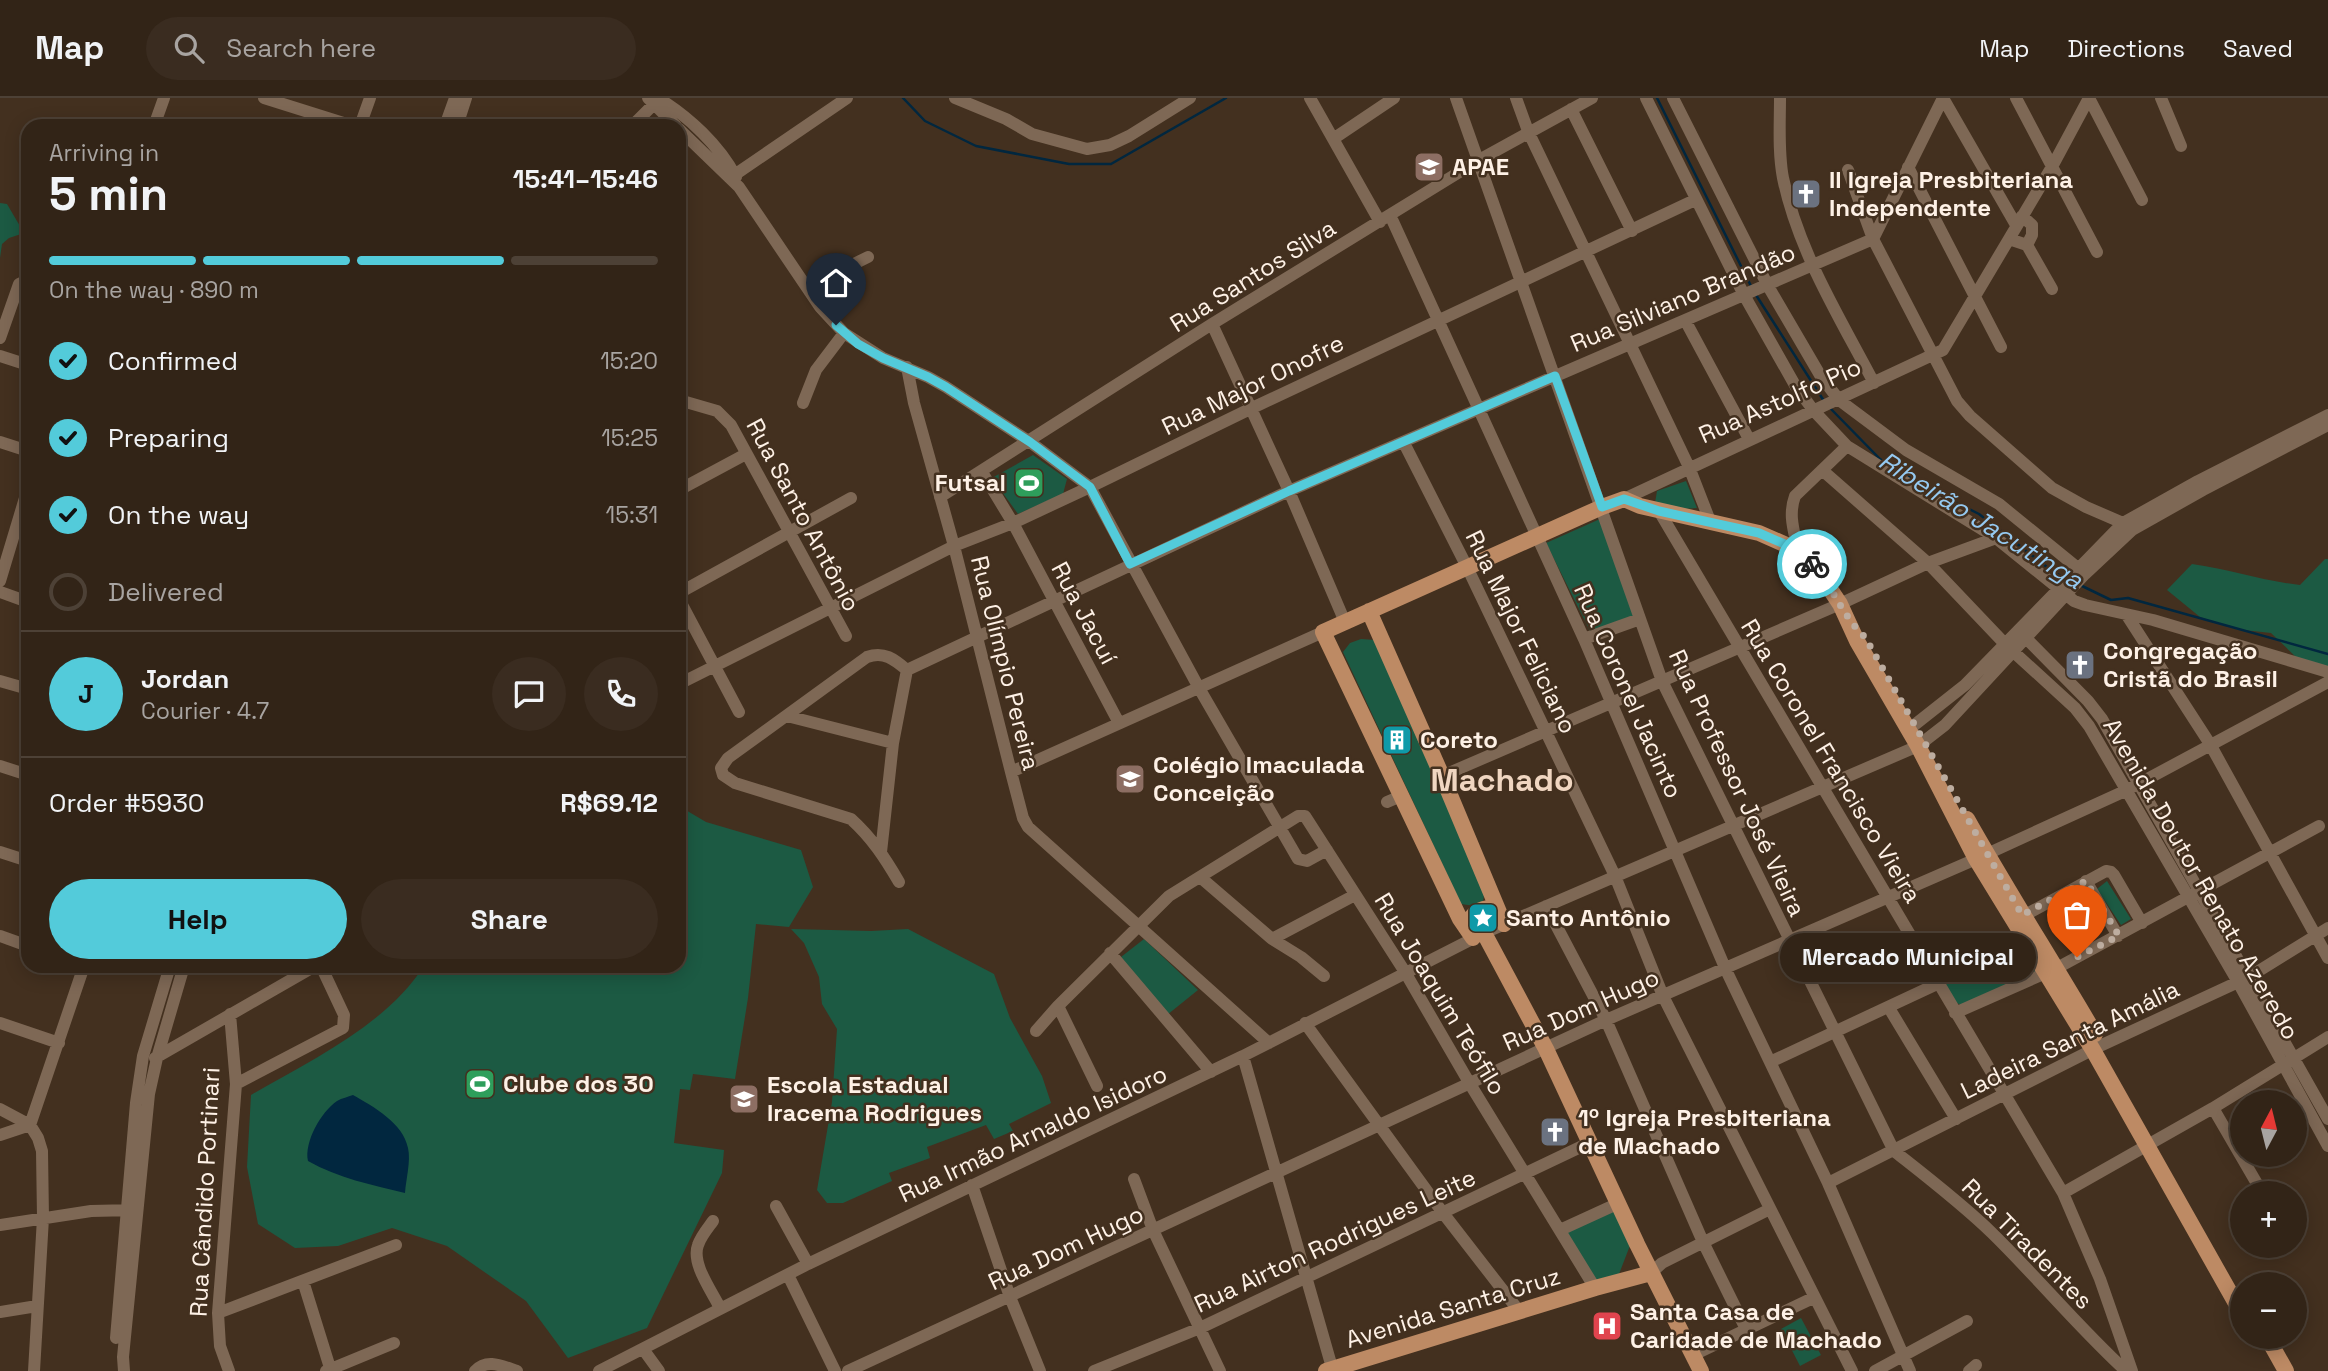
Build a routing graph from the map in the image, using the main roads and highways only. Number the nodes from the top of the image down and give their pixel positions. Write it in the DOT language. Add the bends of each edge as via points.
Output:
graph roads {
  1 [pos="1369,611"];
  2 [pos="1495,908"];
  3 [pos="1504,924"];
  4 [pos="1474,933"];
  5 [pos="2150,1142"];
  6 [pos="1648,1269"];
  7 [pos="2230,1274"];
  8 [pos="2230,1292"];
  9 [pos="2264,1349"];
  10 [pos="2271,1349"];
  11 [pos="2278,1369"];
  12 [pos="1331,1370"];
  13 [pos="1701,1371"];
  1 -- 2 [label="main road"];
  1 -- 4 [label="main road, Rua Astolfo Pio" via="1323,632 1394,799"];
  1 -- 5 [label="main road, Rua Astolfo Pio" via="1624,499 1759,533 1798,550 1865,637 1982,856"];
  2 -- 3 [label="main road"];
  2 -- 4 [label="main road" via="1486,907 1470,918"];
  4 -- 6 [label="main road" via="1546,1049"];
  5 -- 7 [label="main road"];
  5 -- 8 [label="main road"];
  6 -- 12 [label="main road, Avenida Santa Cruz"];
  6 -- 13 [label="main road"];
  9 -- 11 [label="main road"];
  10 -- 11 [label="main road"];
}
